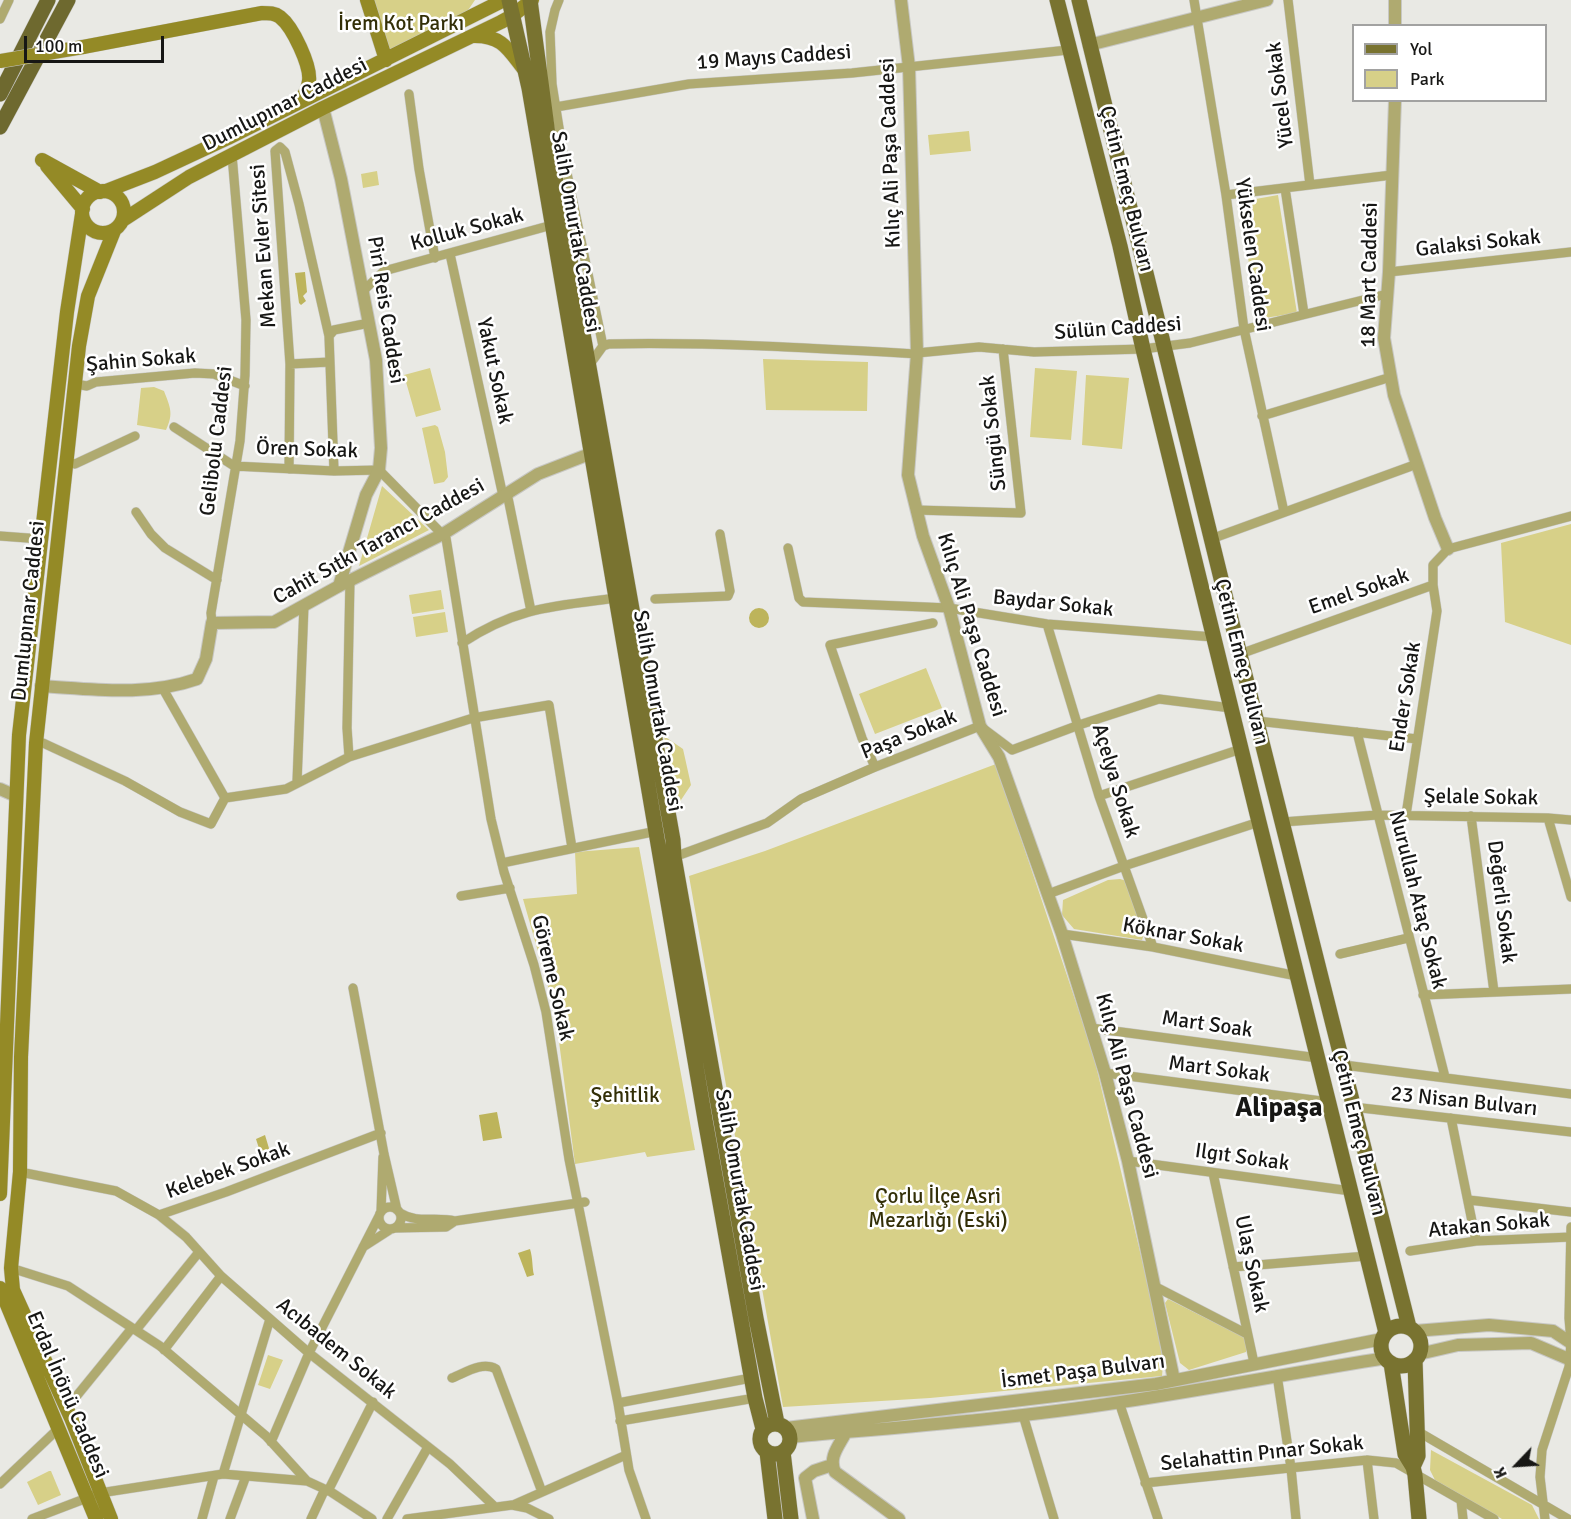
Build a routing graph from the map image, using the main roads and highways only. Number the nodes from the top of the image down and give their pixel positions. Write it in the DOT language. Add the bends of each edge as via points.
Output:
graph roads {
  1 [pos="48,0"];
  2 [pos="68,0"];
  3 [pos="367,0"];
  4 [pos="475,0"];
  5 [pos="506,0"];
  6 [pos="531,0"];
  7 [pos="1057,0"];
  8 [pos="1079,0"];
  9 [pos="273,7"];
  10 [pos="512,16"];
  11 [pos="460,22"];
  12 [pos="470,37"];
  13 [pos="386,60"];
  14 [pos="0,62"];
  15 [pos="523,68"];
  16 [pos="309,72"];
  17 [pos="329,88"];
  18 [pos="0,94"];
  19 [pos="298,104"];
  20 [pos="0,127"];
  21 [pos="103,191"];
  22 [pos="82,212"];
  23 [pos="118,226"];
  24 [pos="5,963"];
  25 [pos="3,1056"];
  26 [pos="21,1057"];
  27 [pos="3,1076"];
  28 [pos="21,1077"];
  29 [pos="0,1194"];
  30 [pos="7,1289"];
  31 [pos="1412,1329"];
  32 [pos="1384,1336"];
  33 [pos="1417,1357"];
  34 [pos="1388,1360"];
  35 [pos="779,1429"];
  36 [pos="775,1452"];
  37 [pos="1414,1471"];
  38 [pos="94,1495"];
  39 [pos="96,1519"];
  40 [pos="111,1519"];
  41 [pos="776,1519"];
  42 [pos="791,1519"];
  43 [pos="1419,1519"];
  1 -- 18 [label="highway"];
  2 -- 20 [label="highway"];
  3 -- 13 [label="main road"];
  4 -- 11 [label="main road"];
  5 -- 10 [label="main road, Salih Omurtak Caddesi"];
  5 -- 11 [label="main road, Dumlupınar Caddesi"];
  6 -- 10 [label="main road, Dumlupınar Caddesi"];
  6 -- 35 [label="main road, Salih Omurtak Caddesi" via="549,142 756,1318"];
  7 -- 32 [label="main road, Çetin Emeç Bulvarı"];
  8 -- 31 [label="main road, Çetin Emeç Bulvarı" via="1353,1107"];
  9 -- 14 [label="main road, bridge" via="262,13"];
  9 -- 16 [label="main road" via="299,45"];
  10 -- 12 [label="main road, Dumlupınar Caddesi"];
  10 -- 15 [label="main road, Salih Omurtak Caddesi"];
  11 -- 13 [label="main road, Dumlupınar Caddesi"];
  12 -- 15 [label="main road" via="495,38"];
  12 -- 23 [label="main road, Dumlupınar Caddesi" via="189,177"];
  13 -- 17 [label="main road, Dumlupınar Caddesi"];
  15 -- 35 [label="main road, Salih Omurtak Caddesi" via="754,1398"];
  16 -- 17 [label="main road" via="319,84"];
  16 -- 19 [label="main road" via="307,92"];
  17 -- 19 [label="main road, Dumlupınar Caddesi"];
  19 -- 21 [label="main road, Dumlupınar Caddesi" via="155,172"];
  21 -- 22 [label="main road" via="91,196"];
  21 -- 22 [label="main road" via="42,160"];
  21 -- 23 [label="main road" via="117,197 124,208"];
  22 -- 23 [label="main road" via="94,231 107,233"];
  22 -- 24 [label="main road, Dumlupınar Caddesi" via="22,705"];
  23 -- 26 [label="main road, Dumlupınar Caddesi" via="88,296 79,346 36,743"];
  24 -- 25 [label="main road"];
  25 -- 26 [label="main road"];
  25 -- 27 [label="main road"];
  26 -- 28 [label="main road, Dumlupınar Caddesi"];
  27 -- 28 [label="main road"];
  27 -- 29 [label="main road"];
  28 -- 30 [label="main road, Dumlupınar Caddesi" via="20,1172"];
  30 -- 38 [label="main road, Erdal İnönü Caddesi" via="59,1428"];
  30 -- 38 [label="main road, Erdal İnönü Caddesi" via="66,1409"];
  31 -- 32 [label="main road" via="1396,1326"];
  31 -- 33 [label="main road" via="1421,1342"];
  32 -- 34 [label="main road" via="1381,1346"];
  33 -- 34 [label="main road" via="1404,1365"];
  33 -- 37 [label="main road" via="1418,1456"];
  34 -- 37 [label="main road" via="1406,1454"];
  35 -- 36 [label="main road" via="789,1446"];
  35 -- 36 [label="main road" via="760,1439 763,1449"];
  36 -- 41 [label="main road"];
  36 -- 42 [label="main road"];
  37 -- 43 [label="main road"];
  38 -- 39 [label="main road, Erdal İnönü Caddesi"];
  38 -- 40 [label="main road, Erdal İnönü Caddesi"];
}
